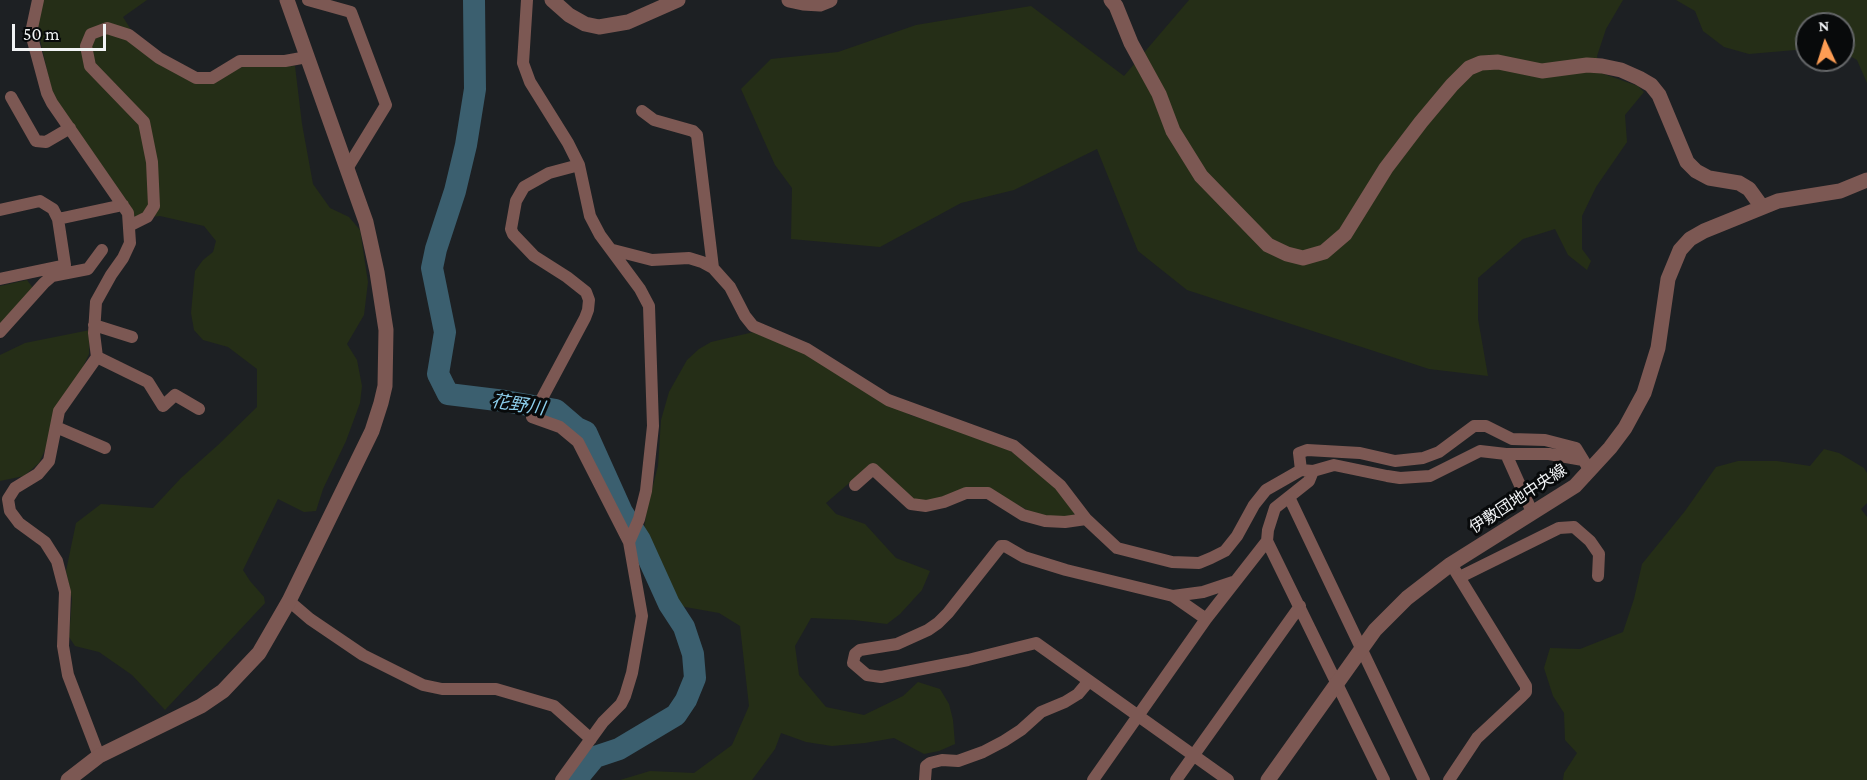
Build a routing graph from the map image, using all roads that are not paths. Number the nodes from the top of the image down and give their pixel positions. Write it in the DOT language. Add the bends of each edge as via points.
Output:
graph roads {
  1 [pos="38,0"];
  2 [pos="286,0"];
  3 [pos="308,0"];
  4 [pos="527,0"];
  5 [pos="552,0"];
  6 [pos="678,0"];
  7 [pos="789,0"];
  8 [pos="830,0"];
  9 [pos="1111,0"];
  10 [pos="307,57"];
  11 [pos="12,97"];
  12 [pos="642,111"];
  13 [pos="70,128"];
  14 [pos="579,165"];
  15 [pos="348,167"];
  16 [pos="1867,180"];
  17 [pos="123,205"];
  18 [pos="1762,207"];
  19 [pos="0,210"];
  20 [pos="58,219"];
  21 [pos="129,226"];
  22 [pos="102,250"];
  23 [pos="613,250"];
  24 [pos="65,265"];
  25 [pos="713,268"];
  26 [pos="51,277"];
  27 [pos="0,279"];
  28 [pos="94,325"];
  29 [pos="0,332"];
  30 [pos="132,337"];
  31 [pos="97,357"];
  32 [pos="199,409"];
  33 [pos="56,428"];
  34 [pos="105,448"];
  35 [pos="1506,454"];
  36 [pos="1586,465"];
  37 [pos="1307,471"];
  38 [pos="855,485"];
  39 [pos="1288,497"];
  40 [pos="1532,512"];
  41 [pos="1086,519"];
  42 [pos="1268,541"];
  43 [pos="628,542"];
  44 [pos="1451,564"];
  45 [pos="1598,576"];
  46 [pos="1460,577"];
  47 [pos="1233,582"];
  48 [pos="1173,596"];
  49 [pos="289,601"];
  50 [pos="1300,606"];
  51 [pos="1206,619"];
  52 [pos="1361,649"];
  53 [pos="1089,681"];
  54 [pos="1336,683"];
  55 [pos="1138,717"];
  56 [pos="591,739"];
  57 [pos="99,756"];
  58 [pos="1193,756"];
  59 [pos="68,780"];
  60 [pos="561,780"];
  61 [pos="925,780"];
  62 [pos="1093,780"];
  63 [pos="1176,780"];
  64 [pos="1228,780"];
  65 [pos="1268,780"];
  66 [pos="1384,780"];
  67 [pos="1424,780"];
  68 [pos="1449,780"];
  1 -- 13 [label="street" via="32,28 41,76 52,103"];
  2 -- 10 [label="street"];
  3 -- 15 [label="street" via="351,12 386,105"];
  4 -- 14 [label="street" via="523,63 530,82"];
  5 -- 6 [label="street" via="569,15 599,27 628,22"];
  7 -- 8 [label="street" via="820,4"];
  9 -- 18 [label="street" via="1159,94 1173,131 1201,176 1268,245 1287,254 1303,258 1324,252 1345,234 1386,168 1421,122 1469,68 1481,63 1498,62 1542,71 1602,66 1639,78 1659,95 1687,162 1709,178 1739,183 1749,189"];
  10 -- 15 [label="street"];
  10 -- 21 [label="street" via="240,61 212,78 196,78 159,58 129,35 107,28 91,34 86,46 90,66 144,122 152,162 154,206 147,217"];
  11 -- 13 [label="street" via="36,141 45,142"];
  12 -- 25 [label="street" via="654,120 697,135"];
  13 -- 17 [label="street"];
  14 -- 23 [label="street" via="590,216"];
  14 -- 43 [label="street" via="549,173 524,187 516,201 513,234 534,256 586,292 589,300 585,318 532,417 560,427 578,442"];
  15 -- 49 [label="street" via="377,272 386,330 385,386 372,431"];
  16 -- 18 [label="street, 伊敷団地中央線" via="1840,191"];
  17 -- 20 [label="street"];
  17 -- 21 [label="street"];
  18 -- 36 [label="street, 伊敷団地中央線" via="1704,231 1680,250 1668,279 1658,348 1644,393 1625,428"];
  19 -- 20 [label="street" via="40,201 53,209"];
  20 -- 24 [label="street"];
  21 -- 28 [label="street" via="130,243 96,302"];
  22 -- 26 [label="street" via="88,269"];
  23 -- 25 [label="street" via="652,260 689,258"];
  23 -- 43 [label="street" via="649,306 653,426 646,490"];
  24 -- 26 [label="street"];
  24 -- 27 [label="street"];
  25 -- 41 [label="street" via="730,287 753,326 807,350 888,400 1014,447 1059,485"];
  26 -- 29 [label="street"];
  28 -- 30 [label="street"];
  28 -- 31 [label="street"];
  31 -- 32 [label="street" via="148,382 163,406 175,395"];
  31 -- 33 [label="street" via="59,411"];
  33 -- 34 [label="street"];
  33 -- 57 [label="street" via="49,461 38,474 15,488 8,499 10,511 45,542 57,561 65,592 63,646 68,675"];
  35 -- 36 [label="street" via="1549,454"];
  35 -- 37 [label="street" via="1480,451 1430,476 1394,477 1335,465"];
  35 -- 40 [label="street"];
  36 -- 37 [label="street" via="1576,448 1545,440 1512,439 1486,426 1474,426 1439,452 1423,458 1395,460 1360,453 1307,450 1299,453"];
  36 -- 40 [label="street, 伊敷団地中央線" via="1575,486"];
  37 -- 39 [label="street" via="1309,481"];
  37 -- 41 [label="street" via="1266,490 1225,551 1198,563 1172,562 1117,548"];
  38 -- 41 [label="street" via="873,469 911,504 926,506 966,493 988,493 1023,515 1045,521"];
  39 -- 42 [label="street" via="1275,508"];
  39 -- 52 [label="street"];
  40 -- 44 [label="street, 伊敷団地中央線"];
  42 -- 47 [label="street"];
  42 -- 50 [label="street"];
  43 -- 56 [label="street" via="642,616 632,673 621,704"];
  44 -- 46 [label="street"];
  44 -- 52 [label="street, 伊敷団地中央線" via="1407,598"];
  45 -- 46 [label="street" via="1599,554 1574,527 1559,528"];
  46 -- 68 [label="street" via="1526,692 1485,729"];
  47 -- 48 [label="street"];
  47 -- 51 [label="street"];
  48 -- 51 [label="street"];
  48 -- 53 [label="street" via="1066,570 1001,546 948,613 928,630 897,644 860,650 853,660 867,675 881,677 1036,644"];
  49 -- 56 [label="street" via="363,655 423,685 496,689 554,706"];
  49 -- 57 [label="street" via="259,653 223,691 201,706"];
  50 -- 54 [label="street"];
  50 -- 58 [label="street"];
  51 -- 55 [label="street"];
  52 -- 54 [label="street, 伊敷団地中央線"];
  52 -- 67 [label="street"];
  53 -- 55 [label="street"];
  53 -- 61 [label="street" via="1078,694 1041,712 1021,730 983,752 958,761 930,763"];
  54 -- 65 [label="street, 伊敷団地中央線"];
  54 -- 66 [label="street"];
  55 -- 58 [label="street"];
  55 -- 62 [label="street"];
  56 -- 60 [label="street"];
  57 -- 59 [label="street"];
  58 -- 63 [label="street"];
  58 -- 64 [label="street"];
}
